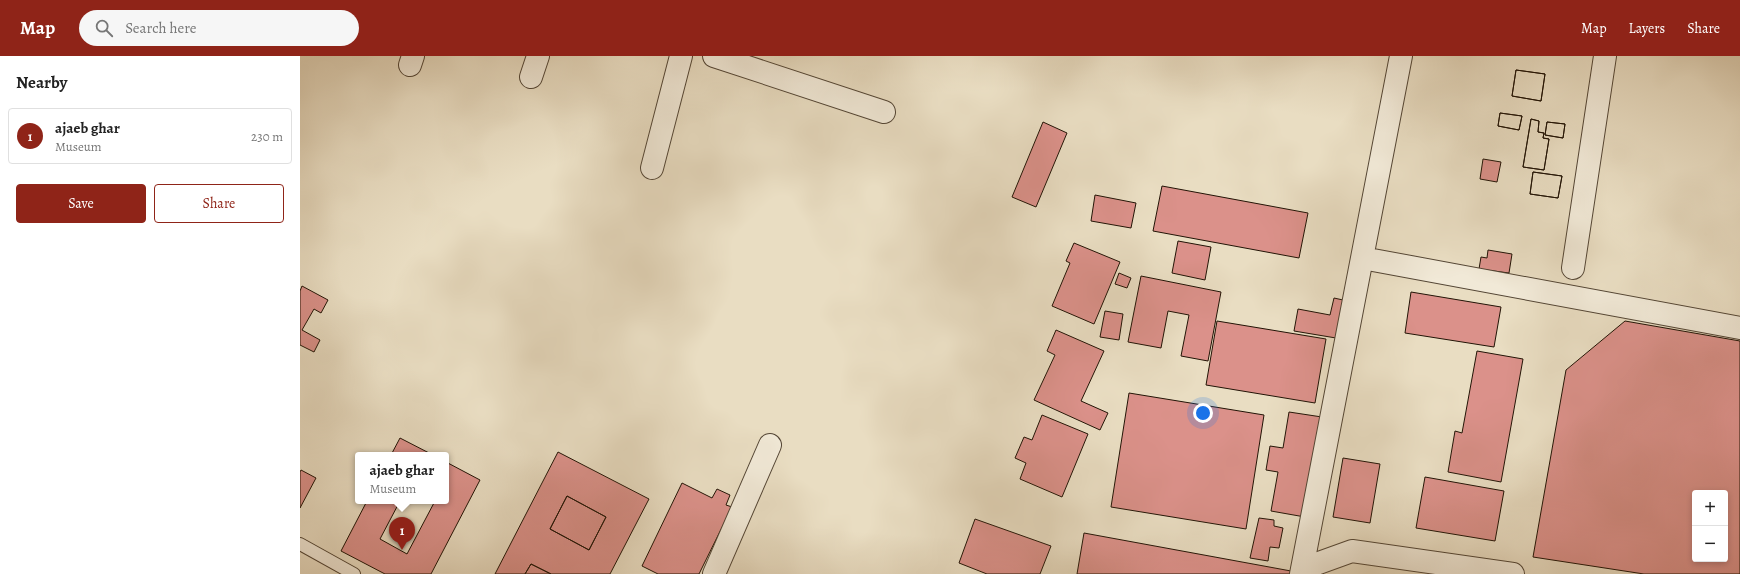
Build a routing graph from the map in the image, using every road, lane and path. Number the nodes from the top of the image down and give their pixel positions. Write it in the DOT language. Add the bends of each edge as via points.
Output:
graph roads {
  1 [pos="538,56"];
  2 [pos="681,56"];
  3 [pos="714,56"];
  4 [pos="1402,56"];
  5 [pos="1605,56"];
  6 [pos="531,77"];
  7 [pos="884,112"];
  8 [pos="652,168"];
  9 [pos="1362,258"];
  10 [pos="1573,268"];
  11 [pos="1740,328"];
  12 [pos="770,444"];
  13 [pos="300,544"];
  14 [pos="1302,571"];
  15 [pos="354,574"];
  16 [pos="714,574"];
  17 [pos="1512,574"];
  1 -- 6 [label="street"];
  2 -- 8 [label="street"];
  3 -- 7 [label="street"];
  4 -- 9 [label="street"];
  5 -- 10 [label="street"];
  9 -- 11 [label="street"];
  9 -- 14 [label="street"];
  12 -- 16 [label="street"];
  13 -- 15 [label="lane"];
  14 -- 17 [label="street" via="1352,551"];
}
